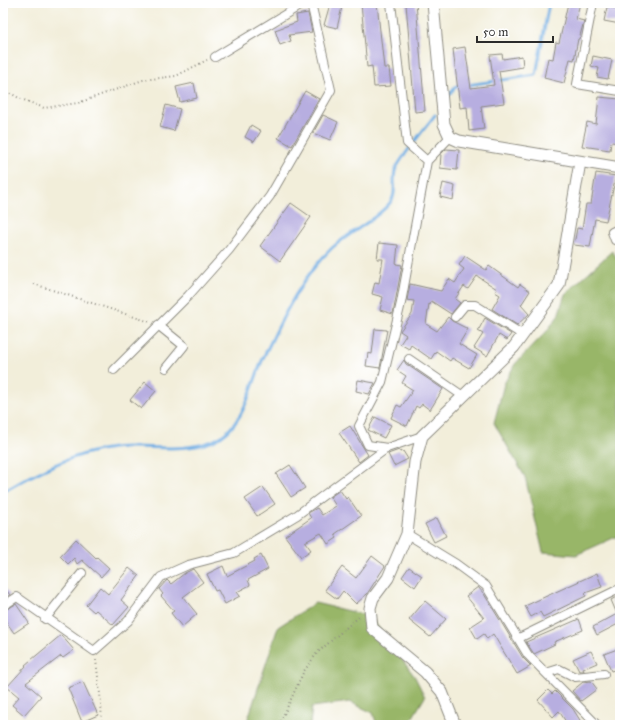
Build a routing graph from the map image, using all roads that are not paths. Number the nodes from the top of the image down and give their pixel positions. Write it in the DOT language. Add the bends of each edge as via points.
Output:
graph roads {
  1 [pos="304,3"];
  2 [pos="311,3"];
  3 [pos="391,3"];
  4 [pos="433,3"];
  5 [pos="593,3"];
  6 [pos="215,57"];
  7 [pos="620,92"];
  8 [pos="450,137"];
  9 [pos="427,161"];
  10 [pos="580,162"];
  11 [pos="620,168"];
  12 [pos="620,228"];
  13 [pos="620,239"];
  14 [pos="455,317"];
  15 [pos="158,325"];
  16 [pos="523,335"];
  17 [pos="409,359"];
  18 [pos="166,368"];
  19 [pos="114,370"];
  20 [pos="463,396"];
  21 [pos="422,436"];
  22 [pos="387,448"];
  23 [pos="407,534"];
  24 [pos="82,573"];
  25 [pos="617,590"];
  26 [pos="3,606"];
  27 [pos="45,619"];
  28 [pos="519,638"];
  29 [pos="546,673"];
  30 [pos="604,674"];
  31 [pos="455,725"];
  32 [pos="597,725"];
  1 -- 6 [label="street"];
  2 -- 15 [label="street" via="331,90 270,196 229,250"];
  3 -- 9 [label="street" via="407,143"];
  4 -- 8 [label="street" via="444,124"];
  5 -- 7 [label="street" via="577,84"];
  8 -- 9 [label="street"];
  8 -- 10 [label="street" via="459,142"];
  9 -- 22 [label="street" via="382,382 358,426 368,445"];
  10 -- 11 [label="street"];
  10 -- 16 [label="street" via="559,285"];
  12 -- 13 [label="street" via="612,232 615,240"];
  14 -- 16 [label="street" via="465,304 475,305"];
  15 -- 18 [label="street" via="184,346"];
  15 -- 19 [label="street"];
  16 -- 20 [label="street"];
  17 -- 20 [label="street"];
  20 -- 21 [label="street"];
  21 -- 22 [label="street"];
  21 -- 23 [label="street" via="415,462"];
  22 -- 27 [label="street" via="297,515 234,553 188,565 161,577 128,621 94,651"];
  23 -- 28 [label="street" via="486,586"];
  23 -- 31 [label="street" via="388,578 373,598 370,608 372,628 425,672 442,692"];
  24 -- 27 [label="street"];
  25 -- 28 [label="street"];
  26 -- 27 [label="street" via="17,597"];
  28 -- 29 [label="street" via="528,655"];
  29 -- 30 [label="street" via="559,669 575,677"];
  29 -- 32 [label="street"];
}
